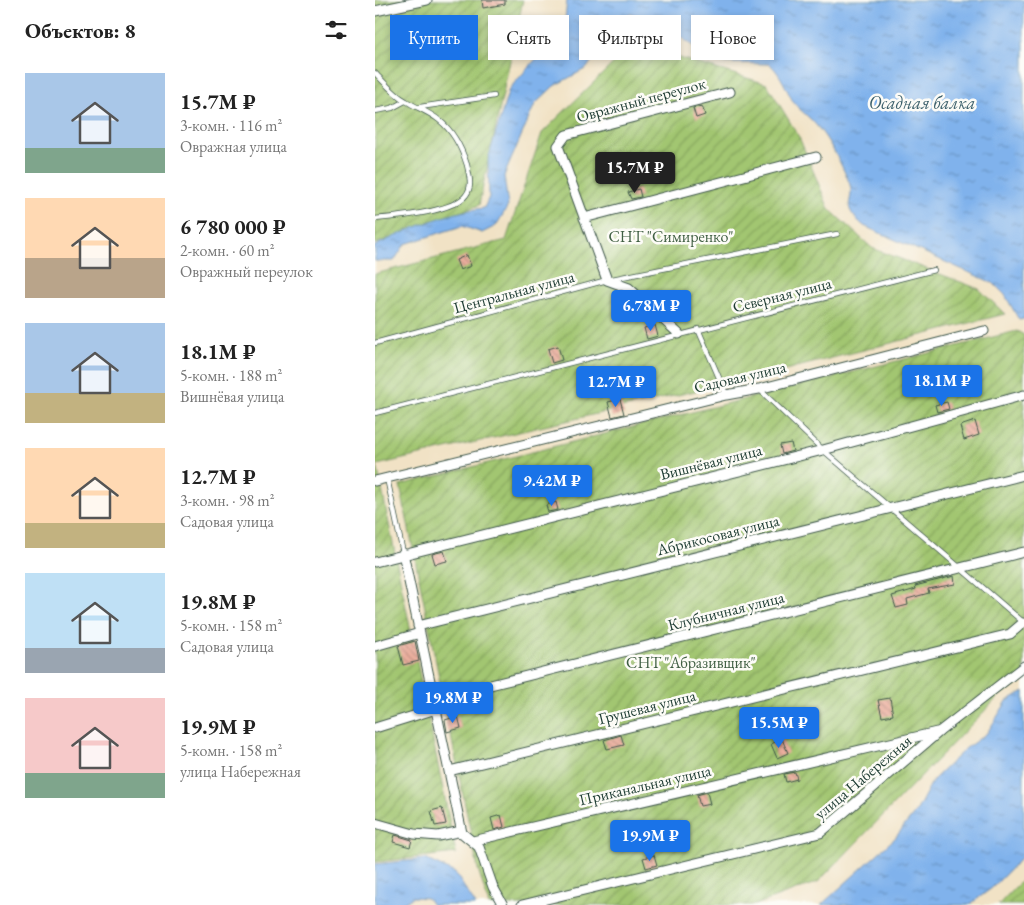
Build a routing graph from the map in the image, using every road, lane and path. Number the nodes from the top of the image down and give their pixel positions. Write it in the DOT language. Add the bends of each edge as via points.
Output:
graph roads {
  1 [pos="427,0"];
  2 [pos="375,11"];
  3 [pos="375,72"];
  4 [pos="730,92"];
  5 [pos="494,96"];
  6 [pos="405,101"];
  7 [pos="421,108"];
  8 [pos="375,111"];
  9 [pos="816,157"];
  10 [pos="584,218"];
  11 [pos="375,219"];
  12 [pos="837,234"];
  13 [pos="934,270"];
  14 [pos="607,280"];
  15 [pos="698,329"];
  16 [pos="984,331"];
  17 [pos="679,334"];
  18 [pos="375,343"];
  19 [pos="759,389"];
  20 [pos="727,395"];
  21 [pos="1024,395"];
  22 [pos="375,413"];
  23 [pos="823,450"];
  24 [pos="1024,475"];
  25 [pos="387,478"];
  26 [pos="375,481"];
  27 [pos="890,508"];
  28 [pos="1024,552"];
  29 [pos="403,553"];
  30 [pos="375,562"];
  31 [pos="963,568"];
  32 [pos="1024,623"];
  33 [pos="419,629"];
  34 [pos="375,646"];
  35 [pos="1024,666"];
  36 [pos="434,699"];
  37 [pos="436,709"];
  38 [pos="375,728"];
  39 [pos="940,731"];
  40 [pos="449,771"];
  41 [pos="375,823"];
  42 [pos="463,833"];
  43 [pos="473,841"];
  44 [pos="503,905"];
  45 [pos="522,905"];
  1 -- 2 [label="street"];
  3 -- 6 [label="lane"];
  4 -- 10 [label="street, Овражный переулок" via="566,135 558,146"];
  5 -- 7 [label="lane"];
  6 -- 7 [label="lane"];
  6 -- 8 [label="lane" via="393,108"];
  7 -- 11 [label="lane" via="451,132 464,156 471,181 467,194 457,203 419,214"];
  9 -- 10 [label="street"];
  10 -- 14 [label="street, Овражный переулок"];
  12 -- 14 [label="lane, Центральная улица"];
  13 -- 15 [label="lane, Северная улица"];
  14 -- 17 [label="street" via="629,288"];
  14 -- 18 [label="lane, Центральная улица"];
  15 -- 17 [label="lane, Северная улица"];
  15 -- 20 [label="lane"];
  16 -- 19 [label="street, Садовая улица"];
  17 -- 22 [label="lane, Северная улица"];
  19 -- 20 [label="street, Садовая улица"];
  19 -- 23 [label="lane"];
  20 -- 25 [label="street, Садовая улица"];
  21 -- 23 [label="street, Вишнёвая улица"];
  23 -- 27 [label="lane"];
  23 -- 29 [label="street, Вишнёвая улица"];
  24 -- 27 [label="street, Абрикосовая улица"];
  25 -- 26 [label="street, Садовая улица"];
  25 -- 29 [label="lane"];
  27 -- 31 [label="lane"];
  27 -- 33 [label="street, Абрикосовая улица"];
  28 -- 31 [label="street, Клубничная улица"];
  29 -- 30 [label="street, Вишнёвая улица"];
  29 -- 33 [label="street"];
  31 -- 32 [label="lane"];
  31 -- 36 [label="street, Клубничная улица"];
  32 -- 40 [label="street, Грушевая улица" via="1010,634"];
  33 -- 34 [label="street, Абрикосовая улица"];
  33 -- 36 [label="street"];
  35 -- 39 [label="street, улица Набережная"];
  36 -- 37 [label="street"];
  37 -- 38 [label="street"];
  37 -- 40 [label="street"];
  39 -- 43 [label="street, Приканальная улица"];
  39 -- 45 [label="street, улица Набережная" via="820,833"];
  40 -- 42 [label="street"];
  41 -- 42 [label="street" via="414,834"];
  42 -- 43 [label="street"];
  43 -- 44 [label="street" via="479,847"];
}
